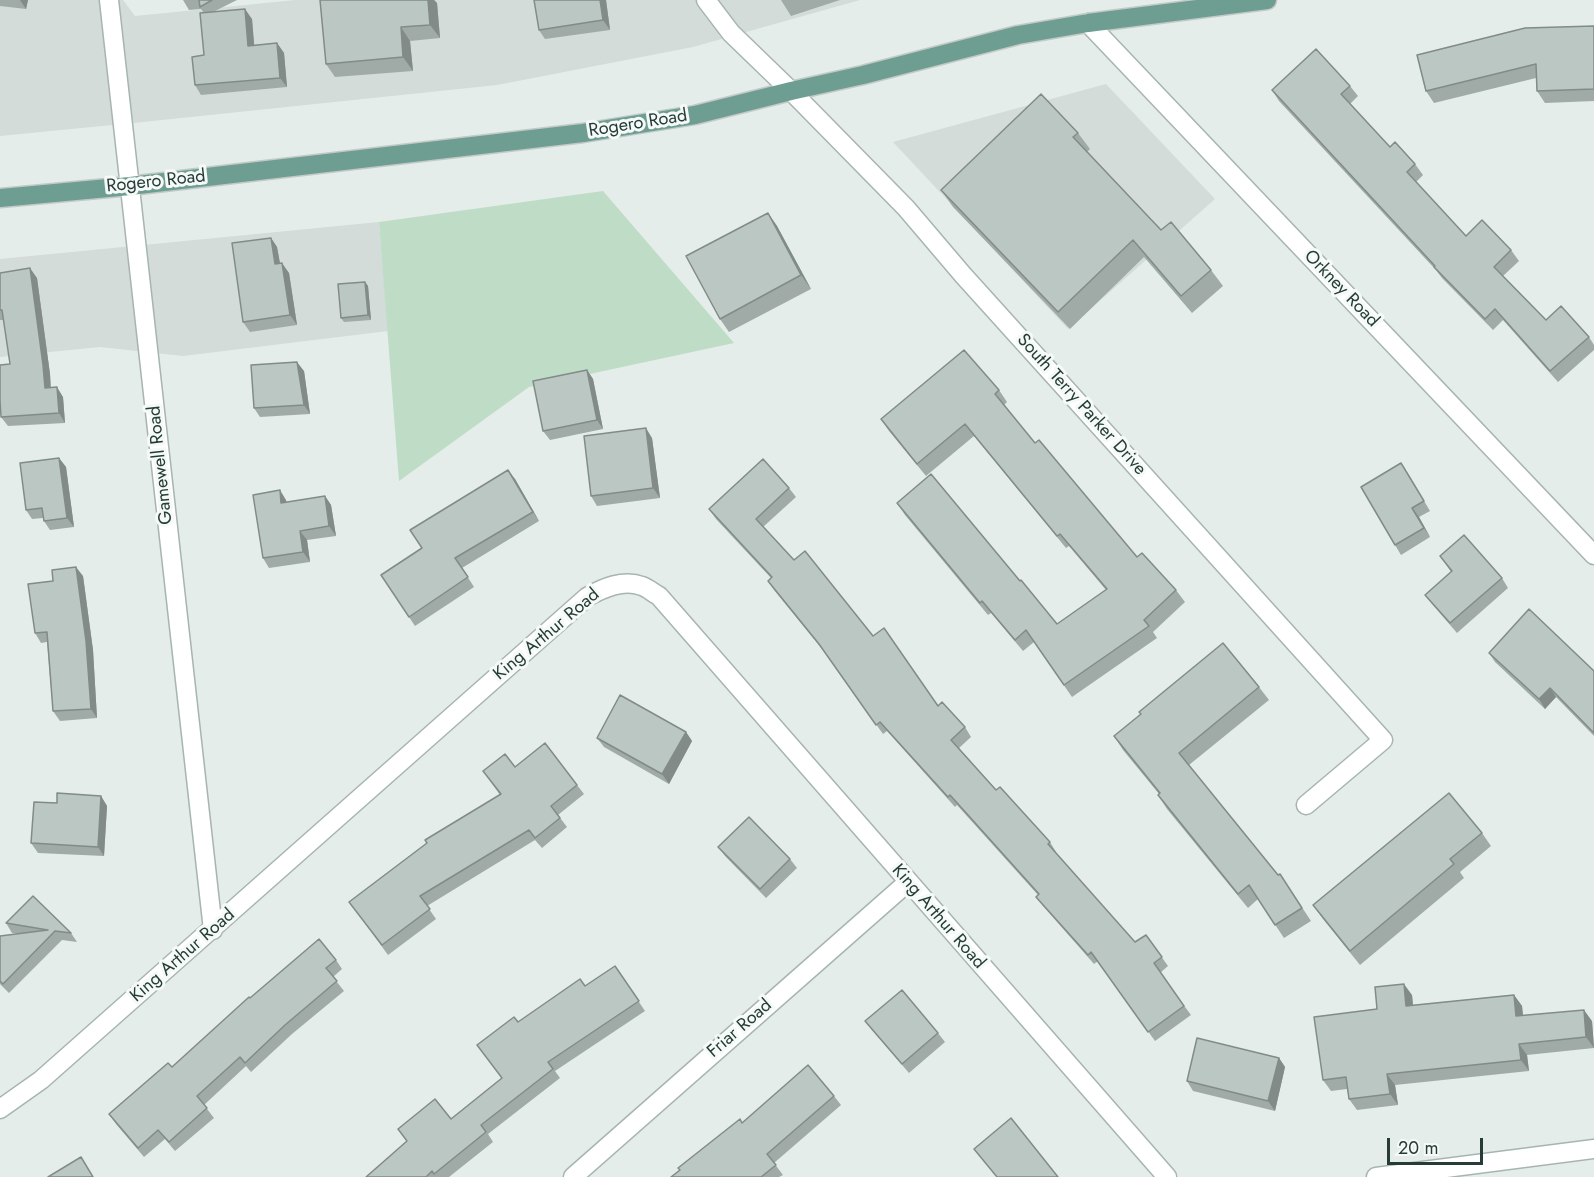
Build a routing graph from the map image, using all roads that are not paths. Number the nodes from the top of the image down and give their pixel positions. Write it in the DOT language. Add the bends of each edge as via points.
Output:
graph roads {
  1 [pos="109,0"];
  2 [pos="706,0"];
  3 [pos="1268,0"];
  4 [pos="1088,23"];
  5 [pos="791,91"];
  6 [pos="130,186"];
  7 [pos="0,198"];
  8 [pos="1594,555"];
  9 [pos="1306,805"];
  10 [pos="908,882"];
  11 [pos="213,930"];
  12 [pos="0,1109"];
  13 [pos="1594,1149"];
  14 [pos="573,1177"];
  15 [pos="1167,1177"];
  16 [pos="1376,1177"];
  1 -- 6 [label="street, Gamewell Road"];
  2 -- 5 [label="street, South Terry Parker Drive" via="731,33"];
  3 -- 4 [label="main road, Rogero Road"];
  4 -- 5 [label="main road, Rogero Road" via="1018,35"];
  4 -- 8 [label="street, Orkney Road"];
  5 -- 6 [label="main road, Rogero Road" via="695,115 583,133"];
  5 -- 9 [label="street, South Terry Parker Drive" via="906,208 1383,740"];
  6 -- 7 [label="main road, Rogero Road"];
  6 -- 11 [label="street, Gamewell Road"];
  10 -- 11 [label="street, King Arthur Road" via="659,596 641,586 620,584 587,597"];
  10 -- 14 [label="street, Friar Road"];
  10 -- 15 [label="street, King Arthur Road"];
  11 -- 12 [label="street, King Arthur Road" via="41,1080"];
  13 -- 16 [label="street"];
}
